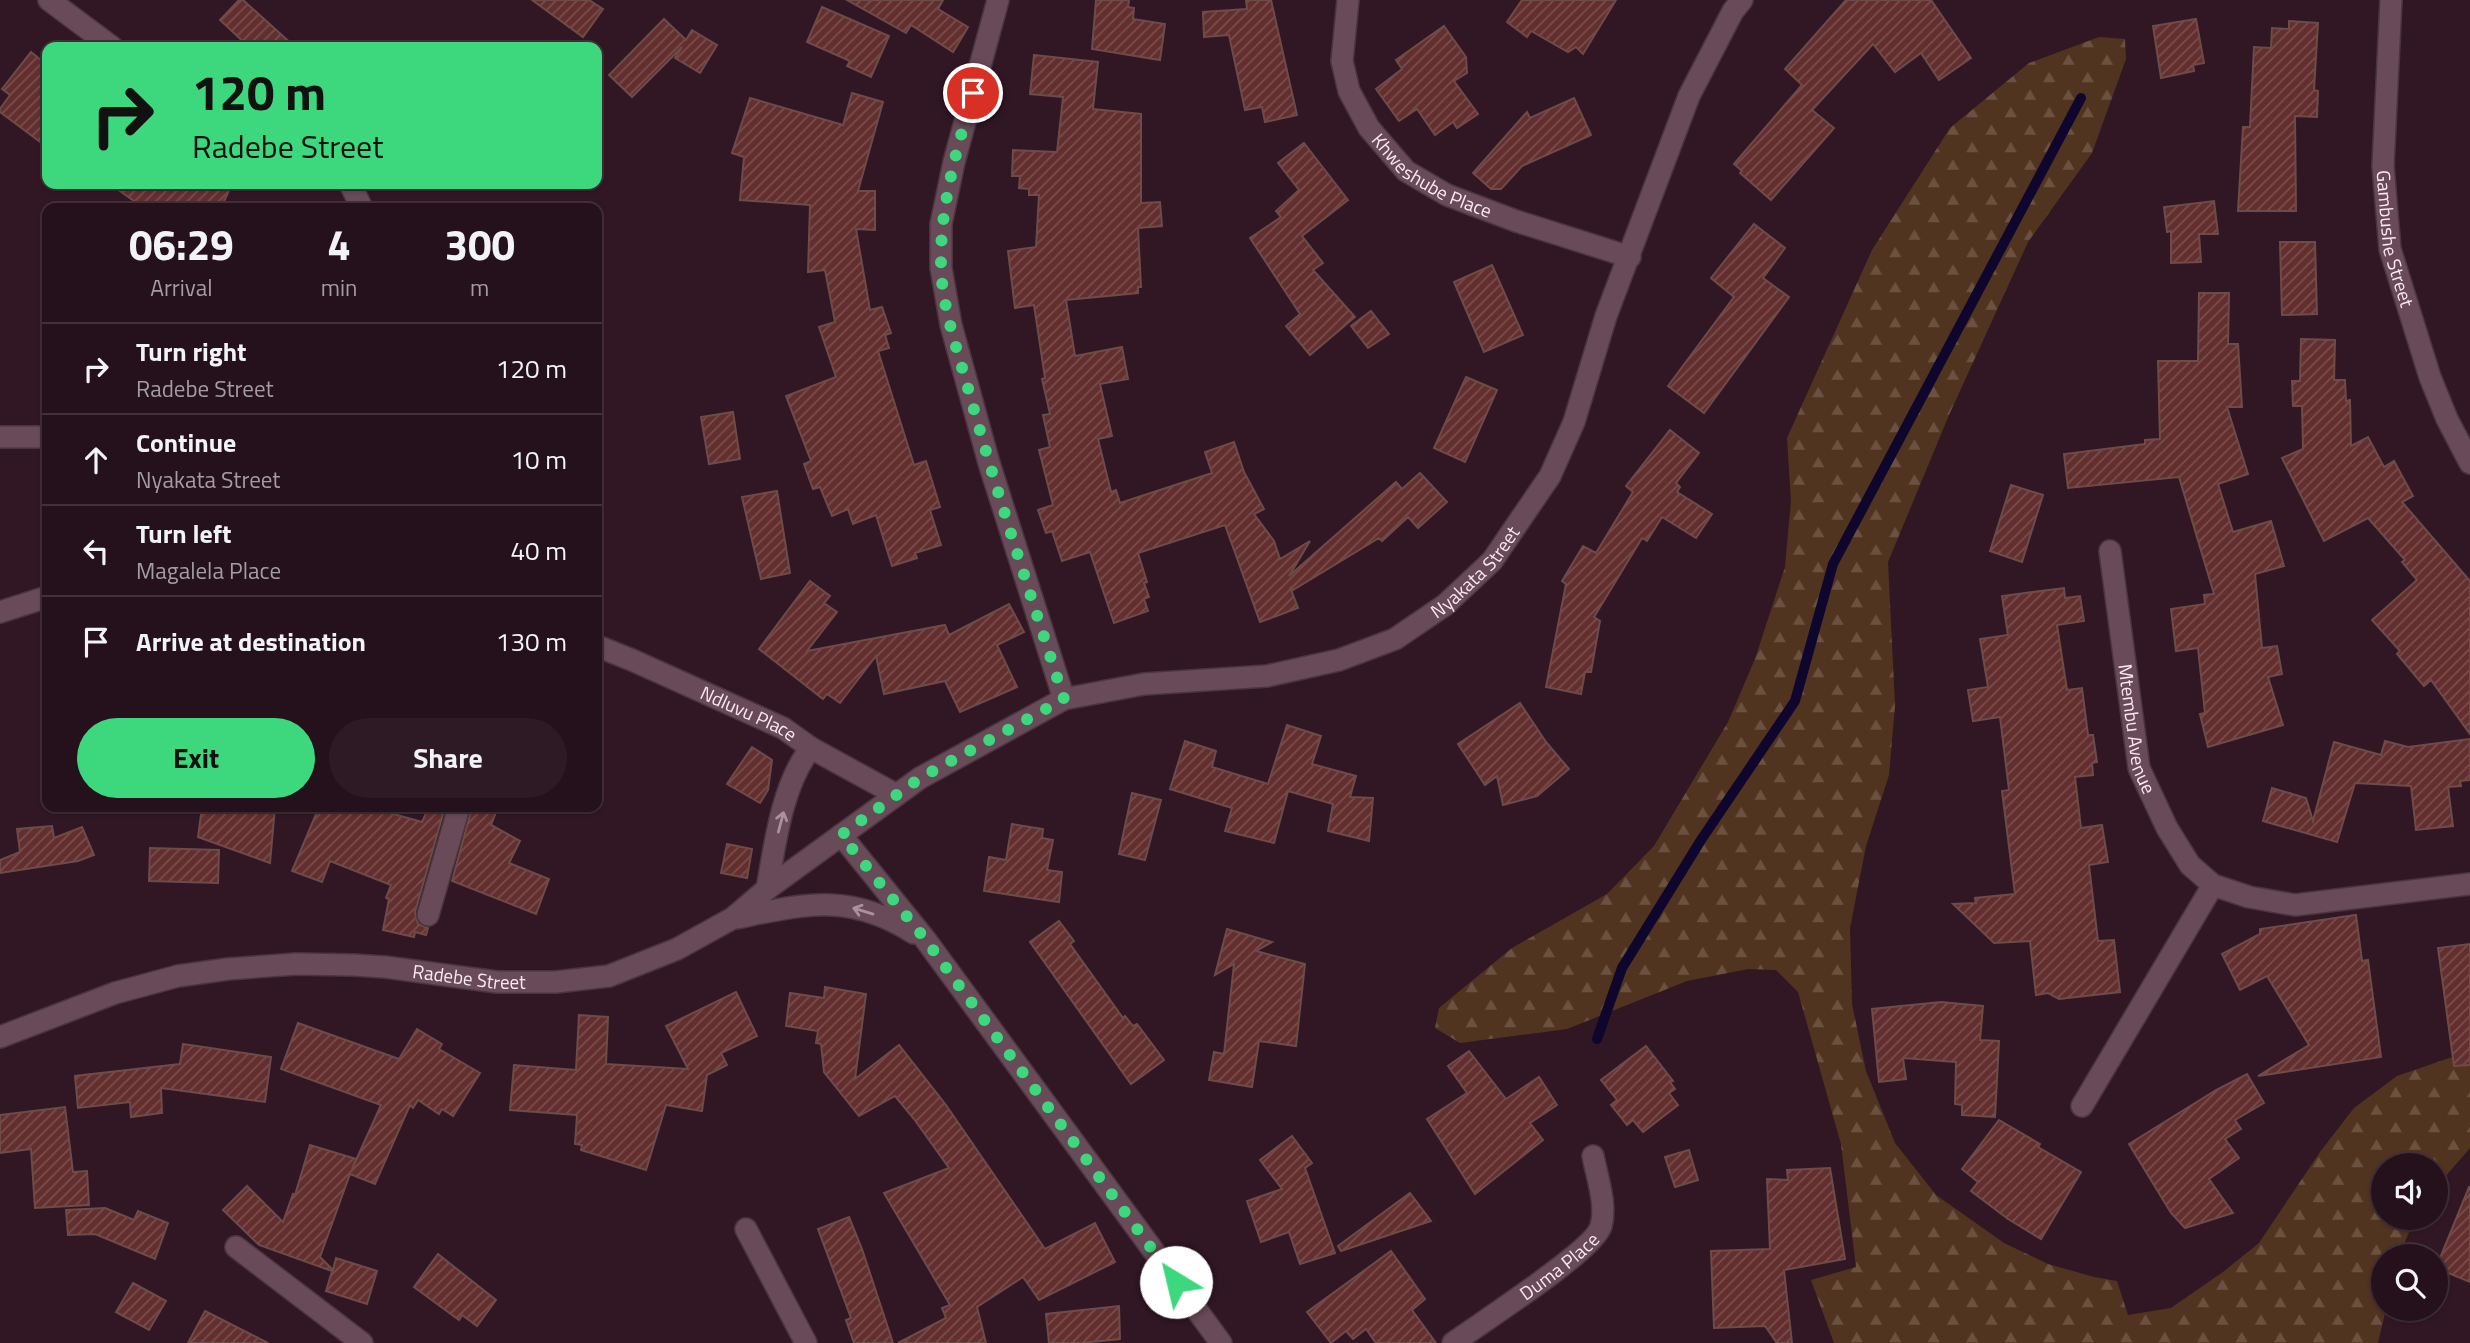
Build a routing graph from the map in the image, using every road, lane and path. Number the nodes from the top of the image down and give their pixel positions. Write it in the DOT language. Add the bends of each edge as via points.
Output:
graph roads {
  1 [pos="49,0"];
  2 [pos="998,0"];
  3 [pos="1348,0"];
  4 [pos="1742,0"];
  5 [pos="2391,0"];
  6 [pos="106,42"];
  7 [pos="1630,257"];
  8 [pos="0,437"];
  9 [pos="42,437"];
  10 [pos="2470,463"];
  11 [pos="2110,551"];
  12 [pos="42,599"];
  13 [pos="0,612"];
  14 [pos="602,648"];
  15 [pos="1064,699"];
  16 [pos="811,748"];
  17 [pos="895,794"];
  18 [pos="458,812"];
  19 [pos="841,835"];
  20 [pos="2470,884"];
  21 [pos="2213,885"];
  22 [pos="767,889"];
  23 [pos="428,915"];
  24 [pos="733,918"];
  25 [pos="925,939"];
  26 [pos="0,1037"];
  27 [pos="2082,1106"];
  28 [pos="1593,1156"];
  29 [pos="746,1229"];
  30 [pos="236,1247"];
  31 [pos="362,1343"];
  32 [pos="806,1343"];
  33 [pos="1221,1343"];
  34 [pos="1453,1343"];
  1 -- 6 [label="street"];
  2 -- 15 [label="street" via="941,223 941,268 951,325 989,463"];
  3 -- 7 [label="street, Khweshube Place" via="1342,61 1349,91 1369,128 1406,171 1447,195"];
  4 -- 7 [label="street, Nyakata Street" via="1689,96"];
  5 -- 10 [label="street, Gambushe Street" via="2383,166 2390,249 2430,377"];
  7 -- 15 [label="street, Nyakata Street" via="1606,316 1574,422 1550,476 1492,561 1445,605 1395,639 1339,660 1267,676 1144,684"];
  8 -- 9 [label="street"];
  11 -- 21 [label="street, Mtembu Avenue" via="2139,768 2190,865"];
  12 -- 13 [label="street"];
  14 -- 16 [label="street, Ndluvu Place" via="783,728"];
  15 -- 17 [label="street, Nyakata Street"];
  16 -- 17 [label="street, Ndluvu Place"];
  22 -- 16 [label="street, one-way" via="787,798 799,763"];
  17 -- 19 [label="street, Radebe Street"];
  18 -- 23 [label="street"];
  19 -- 22 [label="street, Radebe Street"];
  19 -- 25 [label="street"];
  20 -- 21 [label="street, Mtembu Avenue" via="2295,905"];
  21 -- 27 [label="street"];
  22 -- 24 [label="street, Radebe Street"];
  25 -- 24 [label="street, one-way" via="898,923 831,904 806,904"];
  24 -- 26 [label="street, Radebe Street" via="677,949 610,976 497,982 353,965 228,969 178,976 115,993"];
  25 -- 33 [label="street"];
  28 -- 34 [label="street, Duma Place" via="1602,1216 1597,1236"];
  29 -- 32 [label="street"];
  30 -- 31 [label="street"];
}
